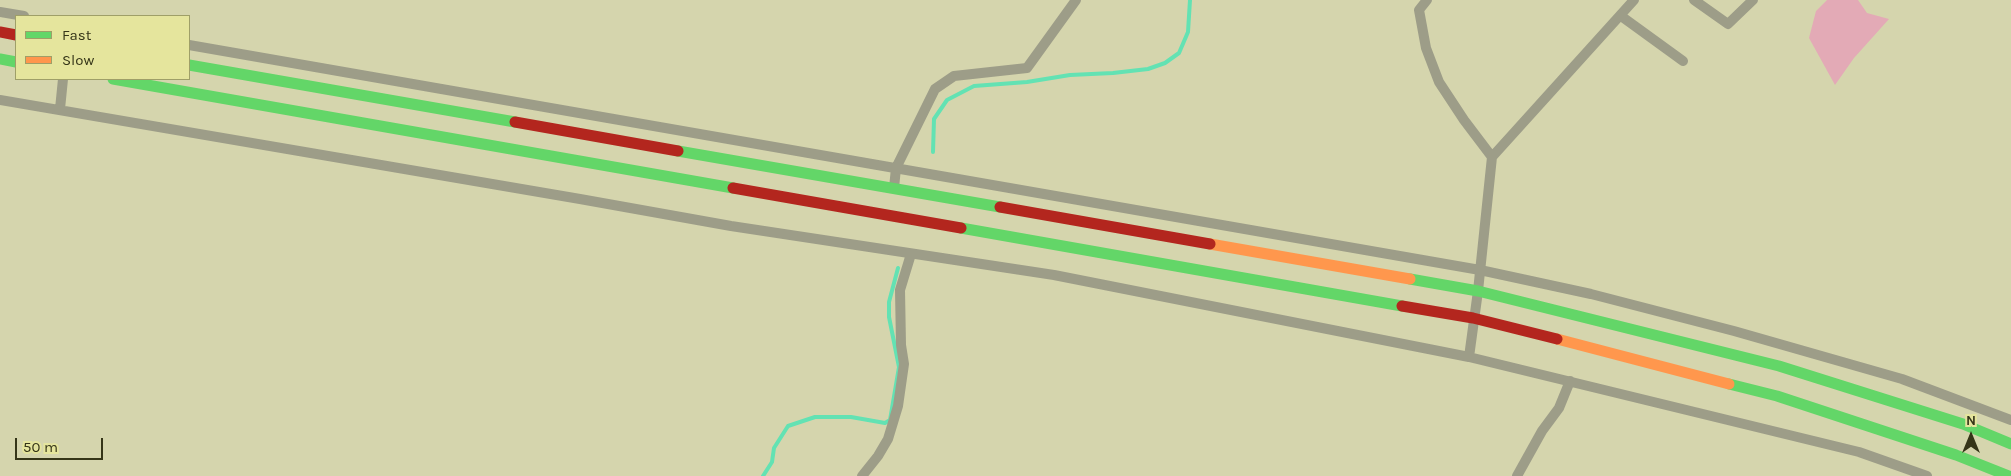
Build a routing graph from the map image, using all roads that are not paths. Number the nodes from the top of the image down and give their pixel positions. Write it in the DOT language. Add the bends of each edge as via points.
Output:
graph roads {
  1 [pos="1076,0"];
  2 [pos="1427,0"];
  3 [pos="1634,0"];
  4 [pos="1694,0"];
  5 [pos="1753,0"];
  6 [pos="0,12"];
  7 [pos="18,15"];
  8 [pos="1621,16"];
  9 [pos="0,32"];
  10 [pos="15,35"];
  11 [pos="190,45"];
  12 [pos="0,59"];
  13 [pos="1683,61"];
  14 [pos="15,62"];
  15 [pos="190,65"];
  16 [pos="63,80"];
  17 [pos="119,80"];
  18 [pos="0,100"];
  19 [pos="60,110"];
  20 [pos="1492,157"];
  21 [pos="896,168"];
  22 [pos="753,178"];
  23 [pos="894,188"];
  24 [pos="911,254"];
  25 [pos="1480,270"];
  26 [pos="1478,291"];
  27 [pos="1473,318"];
  28 [pos="1468,357"];
  29 [pos="1570,381"];
  30 [pos="2011,420"];
  31 [pos="2011,444"];
  32 [pos="862,476"];
  33 [pos="1517,476"];
  34 [pos="1927,476"];
  35 [pos="2009,476"];
  1 -- 21 [label="street" via="1027,68 954,76 935,89"];
  2 -- 20 [label="street" via="1419,10 1426,48 1439,82"];
  3 -- 8 [label="street"];
  4 -- 5 [label="street" via="1728,24"];
  6 -- 7 [label="street"];
  8 -- 13 [label="street"];
  8 -- 20 [label="street"];
  9 -- 10 [label="main road"];
  11 -- 21 [label="street"];
  12 -- 14 [label="main road"];
  15 -- 22 [label="main road"];
  16 -- 19 [label="street"];
  17 -- 22 [label="main road"];
  18 -- 19 [label="street"];
  19 -- 24 [label="street"];
  20 -- 25 [label="street"];
  21 -- 23 [label="street"];
  21 -- 25 [label="street"];
  22 -- 23 [label="main road"];
  22 -- 27 [label="main road"];
  23 -- 26 [label="main road"];
  24 -- 28 [label="street" via="1063,276"];
  24 -- 32 [label="street" via="900,290 904,364 898,406 888,439"];
  25 -- 26 [label="street"];
  25 -- 30 [label="street" via="1591,294 1734,331 1902,379"];
  26 -- 27 [label="street"];
  26 -- 31 [label="main road" via="1779,366 1963,424"];
  27 -- 28 [label="street"];
  27 -- 35 [label="main road" via="1777,396 1956,455"];
  28 -- 29 [label="street"];
  29 -- 33 [label="street" via="1559,408"];
  29 -- 34 [label="street" via="1859,452"];
}
